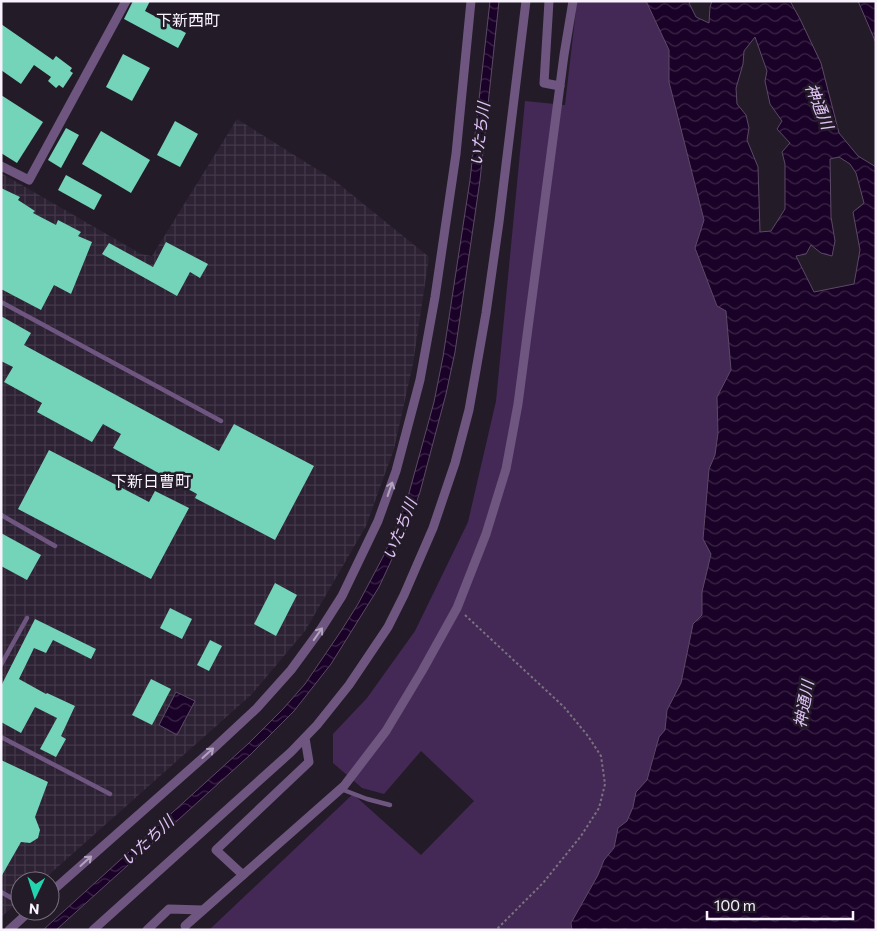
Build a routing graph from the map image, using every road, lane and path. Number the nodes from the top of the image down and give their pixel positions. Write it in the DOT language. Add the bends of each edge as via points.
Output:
graph roads {
  1 [pos="126,1"];
  2 [pos="471,1"];
  3 [pos="526,1"];
  4 [pos="550,1"];
  5 [pos="573,1"];
  6 [pos="560,86"];
  7 [pos="1,166"];
  8 [pos="1,302"];
  9 [pos="221,421"];
  10 [pos="1,515"];
  11 [pos="55,546"];
  12 [pos="457,608"];
  13 [pos="27,618"];
  14 [pos="3,658"];
  15 [pos="1,665"];
  16 [pos="1,737"];
  17 [pos="305,738"];
  18 [pos="341,789"];
  19 [pos="110,794"];
  20 [pos="390,804"];
  21 [pos="243,875"];
  22 [pos="60,884"];
  23 [pos="203,910"];
  24 [pos="19,921"];
  25 [pos="185,926"];
  26 [pos="9,930"];
  27 [pos="93,930"];
  28 [pos="147,930"];
  29 [pos="496,930"];
  1 -- 7 [label="street" via="29,180"];
  22 -- 2 [label="street, one-way" via="214,748 292,670 342,596 378,521 396,471 420,380 456,154"];
  3 -- 17 [label="street" via="486,313 456,463 433,528 388,627 349,685"];
  4 -- 6 [label="street" via="544,84"];
  5 -- 6 [label="street"];
  6 -- 12 [label="street" via="518,404 506,469 486,534"];
  8 -- 9 [label="lane"];
  10 -- 11 [label="lane"];
  12 -- 18 [label="street" via="386,731"];
  12 -- 29 [label="path" via="564,707 601,756 605,784 599,808 581,836 543,883"];
  13 -- 14 [label="lane"];
  14 -- 15 [label="lane"];
  16 -- 19 [label="lane"];
  17 -- 21 [label="street" via="309,762 216,850"];
  17 -- 27 [label="street"];
  18 -- 20 [label="lane"];
  18 -- 21 [label="street"];
  21 -- 23 [label="street"];
  23 -- 25 [label="street"];
  23 -- 28 [label="street" via="169,909"];
  24 -- 26 [label="street"];
}
